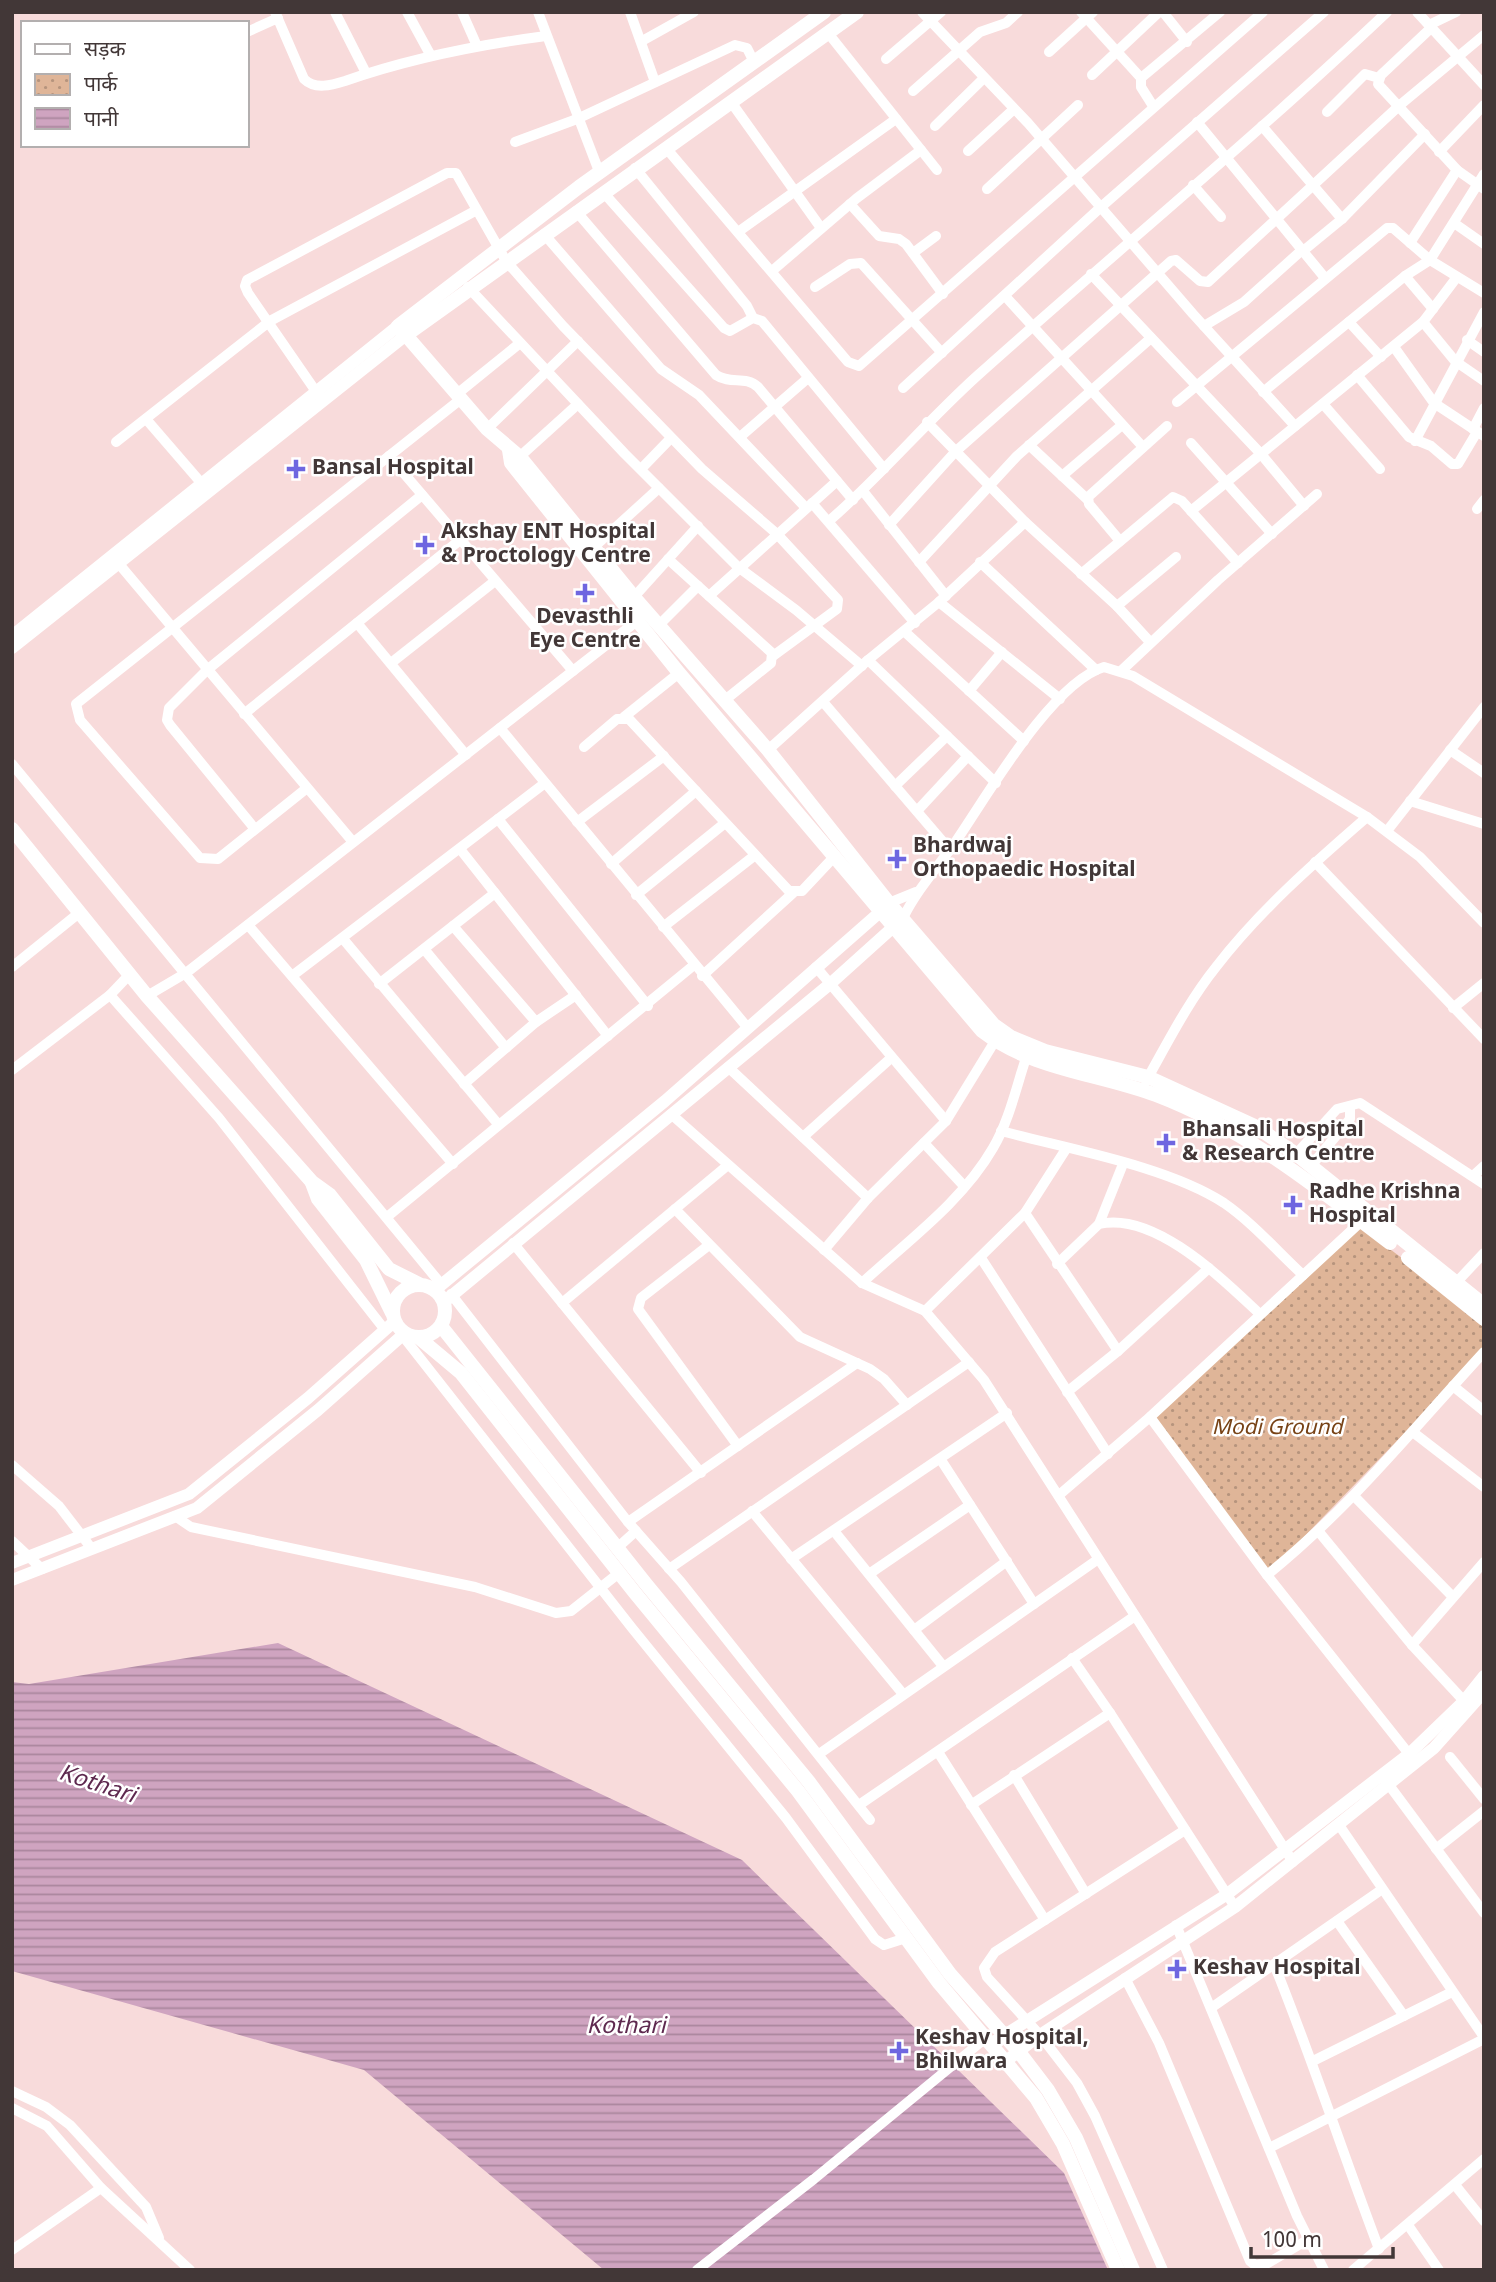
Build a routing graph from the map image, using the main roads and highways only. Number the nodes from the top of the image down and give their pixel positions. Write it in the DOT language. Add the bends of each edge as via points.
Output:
graph roads {
  1 [pos="857,12"];
  2 [pos="818,14"];
  3 [pos="402,330"];
  4 [pos="513,457"];
  5 [pos="12,829"];
  6 [pos="884,908"];
  7 [pos="898,923"];
  8 [pos="312,1182"];
  9 [pos="1365,1218"];
  10 [pos="419,1284"];
  11 [pos="1452,1287"];
  12 [pos="1484,1305"];
  13 [pos="1484,1319"];
  14 [pos="391,1321"];
  15 [pos="441,1326"];
  16 [pos="409,1335"];
  17 [pos="510,1424"];
  18 [pos="994,2039"];
  19 [pos="1118,2270"];
  20 [pos="1133,2270"];
  1 -- 3 [label="main road"];
  2 -- 3 [label="main road" via="497,248"];
  3 -- 4 [label="main road"];
  4 -- 6 [label="main road" via="768,750"];
  4 -- 6 [label="main road" via="679,673 833,858"];
  5 -- 8 [label="main road" via="147,996"];
  6 -- 7 [label="main road"];
  7 -- 9 [label="main road" via="1003,1032 1045,1051 1148,1077 1235,1115 1296,1154"];
  7 -- 9 [label="main road" via="982,1031 995,1041 1026,1058 1141,1090 1230,1128"];
  8 -- 10 [label="main road" via="330,1195 389,1269"];
  8 -- 14 [label="main road" via="318,1199 366,1260"];
  9 -- 11 [label="main road"];
  10 -- 14 [label="main road" via="399,1293"];
  10 -- 15 [label="main road" via="442,1293 445,1314"];
  11 -- 12 [label="main road"];
  11 -- 13 [label="main road"];
  14 -- 16 [label="main road"];
  15 -- 16 [label="main road" via="431,1334"];
  15 -- 17 [label="main road"];
  16 -- 17 [label="main road" via="461,1373"];
  17 -- 18 [label="main road" via="619,1573 798,1791 906,1938"];
  17 -- 18 [label="main road" via="809,1782"];
  18 -- 19 [label="main road" via="1047,2114"];
  18 -- 20 [label="main road" via="1019,2052 1060,2106"];
}
